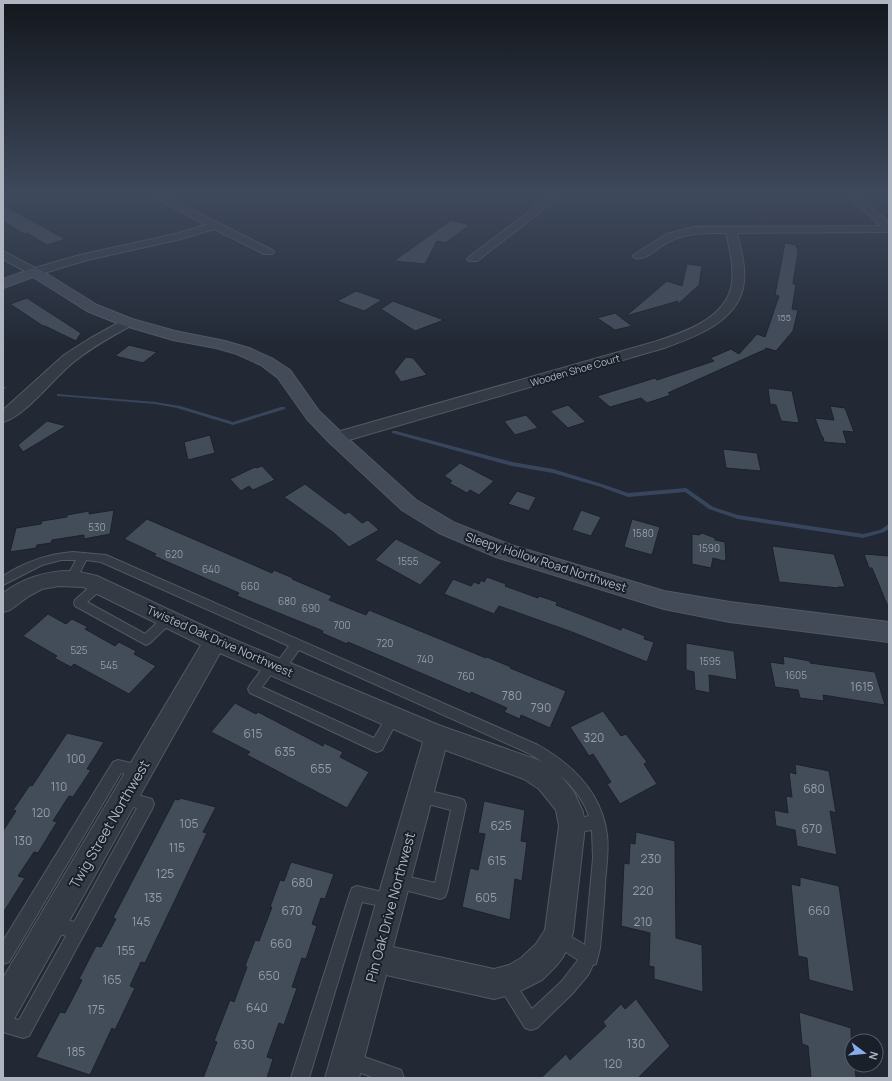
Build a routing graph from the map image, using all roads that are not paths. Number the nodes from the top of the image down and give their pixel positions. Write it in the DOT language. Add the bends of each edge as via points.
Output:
graph roads {
  1 [pos="136,245"];
  2 [pos="255,245"];
  3 [pos="492,245"];
  4 [pos="655,245"];
  5 [pos="735,245"];
  6 [pos="268,252"];
  7 [pos="3,254"];
  8 [pos="639,256"];
  9 [pos="474,259"];
  10 [pos="34,272"];
  11 [pos="3,284"];
  12 [pos="127,322"];
  13 [pos="3,417"];
  14 [pos="336,438"];
  15 [pos="83,556"];
  16 [pos="72,577"];
  17 [pos="23,579"];
  18 [pos="3,581"];
  19 [pos="99,585"];
  20 [pos="3,604"];
  21 [pos="169,618"];
  22 [pos="889,632"];
  23 [pos="215,641"];
  24 [pos="297,644"];
  25 [pos="276,666"];
  26 [pos="393,717"];
  27 [pos="437,736"];
  28 [pos="536,761"];
  29 [pos="140,772"];
  30 [pos="421,796"];
  31 [pos="124,798"];
  32 [pos="585,824"];
  33 [pos="64,878"];
  34 [pos="394,890"];
  35 [pos="52,924"];
  36 [pos="77,931"];
  37 [pos="557,937"];
  38 [pos="3,956"];
  39 [pos="376,958"];
  40 [pos="590,958"];
  41 [pos="505,983"];
  42 [pos="3,1008"];
  43 [pos="3,1024"];
  44 [pos="345,1069"];
  45 [pos="300,1078"];
  46 [pos="395,1078"];
  1 -- 10 [label="street"];
  2 -- 6 [label="street"];
  3 -- 9 [label="street"];
  4 -- 8 [label="street"];
  5 -- 14 [label="street, Wooden Shoe Court" via="737,289 730,304 718,317 681,338"];
  7 -- 10 [label="street, Sleepy Hollow Road Northwest"];
  10 -- 11 [label="street"];
  10 -- 12 [label="street, Sleepy Hollow Road Northwest" via="92,308"];
  12 -- 13 [label="street" via="63,363 33,394"];
  12 -- 14 [label="street, Sleepy Hollow Road Northwest" via="243,351 267,362 284,374 313,415"];
  14 -- 22 [label="street, Sleepy Hollow Road Northwest" via="409,504 447,528 504,551 664,600 730,612"];
  15 -- 16 [label="lane"];
  15 -- 17 [label="lane" via="60,556 39,561"];
  15 -- 24 [label="lane" via="108,560"];
  16 -- 17 [label="street, Twisted Oak Drive Northwest" via="47,581"];
  16 -- 19 [label="street, Twisted Oak Drive Northwest"];
  17 -- 18 [label="lane"];
  17 -- 20 [label="street, Twisted Oak Drive Northwest"];
  19 -- 21 [label="street, Twisted Oak Drive Northwest"];
  19 -- 21 [label="lane" via="79,603 146,640"];
  21 -- 23 [label="street, Twisted Oak Drive Northwest"];
  23 -- 25 [label="street, Twisted Oak Drive Northwest"];
  23 -- 29 [label="street, Twig Street Northwest"];
  24 -- 25 [label="lane"];
  24 -- 28 [label="lane"];
  25 -- 26 [label="street, Twisted Oak Drive Northwest"];
  25 -- 26 [label="lane" via="254,689 377,746"];
  26 -- 27 [label="street, Twisted Oak Drive Northwest"];
  27 -- 28 [label="street, Twisted Oak Drive Northwest"];
  27 -- 30 [label="street, Pin Oak Drive Northwest"];
  28 -- 32 [label="street, Twisted Oak Drive Northwest" via="570,812"];
  29 -- 31 [label="street, Twig Street Northwest"];
  29 -- 33 [label="lane" via="118,766"];
  30 -- 34 [label="street, Pin Oak Drive Northwest"];
  30 -- 34 [label="lane" via="459,805 440,892"];
  31 -- 33 [label="street, Twig Street Northwest"];
  31 -- 36 [label="lane" via="147,804"];
  32 -- 37 [label="street, Twisted Oak Drive Northwest"];
  32 -- 40 [label="lane" via="600,846"];
  33 -- 35 [label="street, Twig Street Northwest"];
  33 -- 38 [label="lane"];
  34 -- 39 [label="street, Pin Oak Drive Northwest"];
  34 -- 45 [label="lane" via="357,893"];
  35 -- 36 [label="lane"];
  35 -- 42 [label="street, Twig Street Northwest"];
  36 -- 43 [label="lane" via="23,1030"];
  37 -- 40 [label="lane"];
  37 -- 41 [label="street, Twisted Oak Drive Northwest" via="551,949 532,969"];
  39 -- 41 [label="street" via="484,983"];
  39 -- 44 [label="street, Pin Oak Drive Northwest"];
  40 -- 41 [label="lane" via="583,971 531,1022"];
  44 -- 46 [label="lane"];
}
